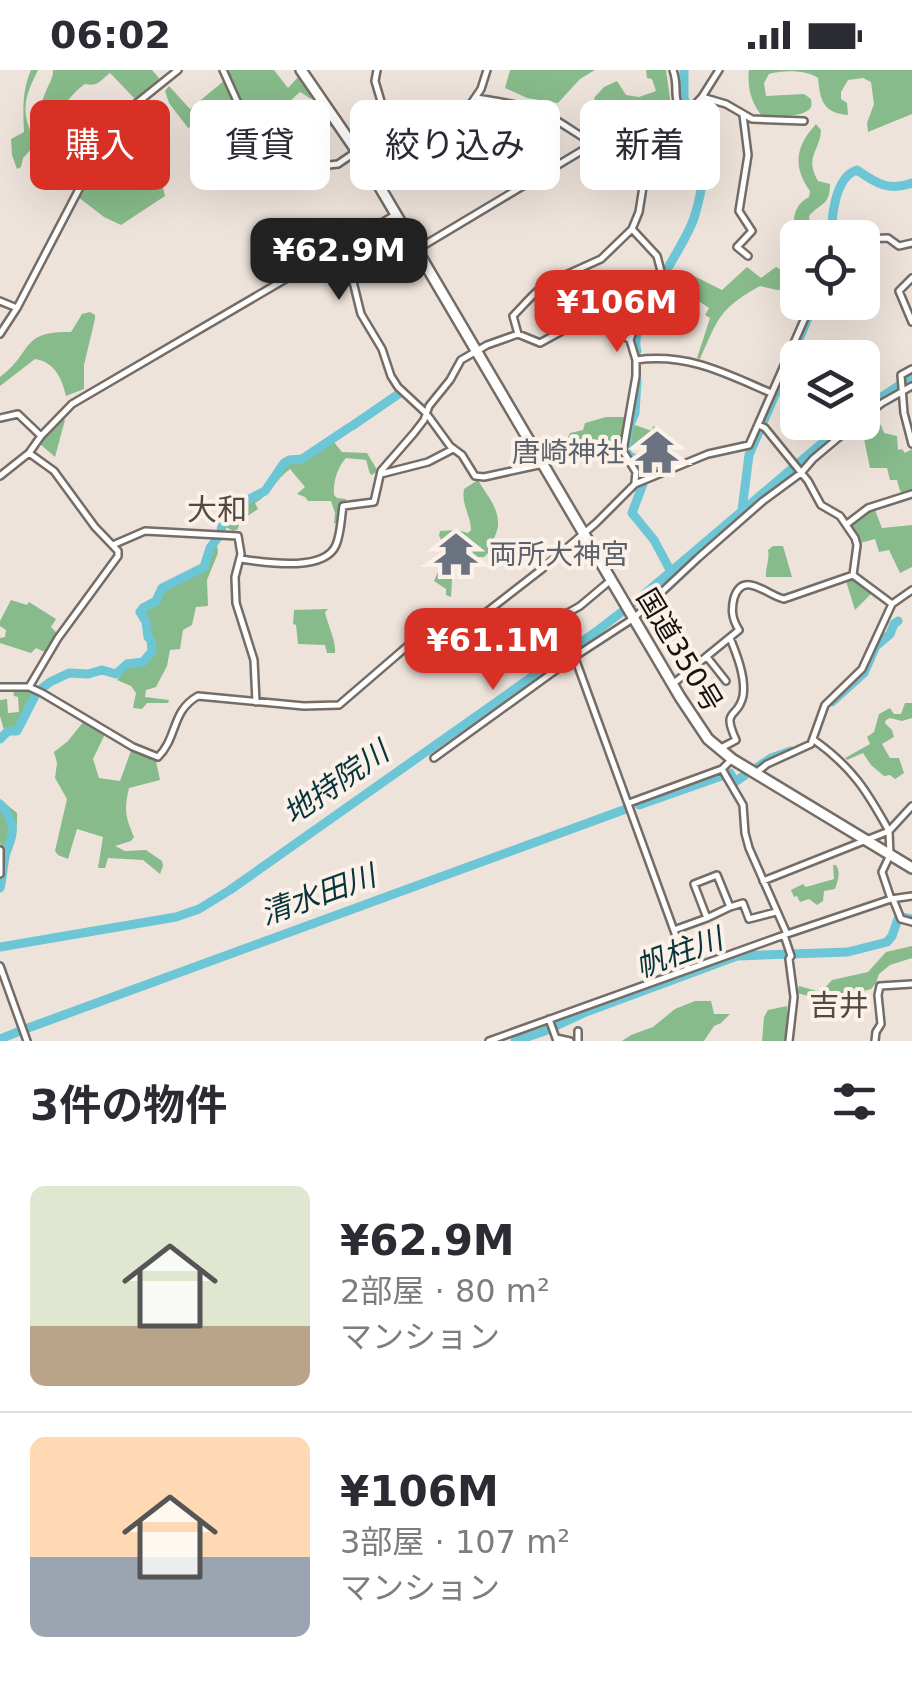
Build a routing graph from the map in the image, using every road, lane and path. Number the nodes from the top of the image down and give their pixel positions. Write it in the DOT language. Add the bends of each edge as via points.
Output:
graph roads {
  1 [pos="178,70"];
  2 [pos="224,70"];
  3 [pos="301,70"];
  4 [pos="377,70"];
  5 [pos="487,70"];
  6 [pos="673,70"];
  7 [pos="719,70"];
  8 [pos="702,97"];
  9 [pos="477,98"];
  10 [pos="237,100"];
  11 [pos="381,100"];
  12 [pos="475,100"];
  13 [pos="675,100"];
  14 [pos="699,100"];
  15 [pos="743,115"];
  16 [pos="804,121"];
  17 [pos="580,136"];
  18 [pos="350,141"];
  19 [pos="580,152"];
  20 [pos="381,190"];
  21 [pos="643,190"];
  22 [pos="396,214"];
  23 [pos="632,230"];
  24 [pos="880,238"];
  25 [pos="912,244"];
  26 [pos="344,245"];
  27 [pos="416,250"];
  28 [pos="748,256"];
  29 [pos="912,278"];
  30 [pos="0,301"];
  31 [pos="17,308"];
  32 [pos="804,320"];
  33 [pos="912,322"];
  34 [pos="0,334"];
  35 [pos="518,334"];
  36 [pos="630,340"];
  37 [pos="476,351"];
  38 [pos="636,360"];
  39 [pos="912,369"];
  40 [pos="912,386"];
  41 [pos="772,393"];
  42 [pos="901,393"];
  43 [pos="880,405"];
  44 [pos="426,413"];
  45 [pos="0,418"];
  46 [pos="762,426"];
  47 [pos="41,436"];
  48 [pos="836,440"];
  49 [pos="912,444"];
  50 [pos="453,450"];
  51 [pos="534,450"];
  52 [pos="623,450"];
  53 [pos="29,452"];
  54 [pos="542,464"];
  55 [pos="800,471"];
  56 [pos="379,475"];
  57 [pos="0,476"];
  58 [pos="641,482"];
  59 [pos="912,494"];
  60 [pos="847,524"];
  61 [pos="583,533"];
  62 [pos="114,544"];
  63 [pos="240,559"];
  64 [pos="852,576"];
  65 [pos="611,580"];
  66 [pos="912,590"];
  67 [pos="892,604"];
  68 [pos="633,616"];
  69 [pos="730,638"];
  70 [pos="536,648"];
  71 [pos="574,657"];
  72 [pos="707,657"];
  73 [pos="726,681"];
  74 [pos="672,684"];
  75 [pos="0,687"];
  76 [pos="28,688"];
  77 [pos="256,702"];
  78 [pos="814,740"];
  79 [pos="720,750"];
  80 [pos="434,758"];
  81 [pos="732,760"];
  82 [pos="724,772"];
  83 [pos="755,774"];
  84 [pos="629,803"];
  85 [pos="912,806"];
  86 [pos="889,831"];
  87 [pos="865,840"];
  88 [pos="0,850"];
  89 [pos="890,854"];
  90 [pos="912,868"];
  91 [pos="0,874"];
  92 [pos="763,881"];
  93 [pos="912,896"];
  94 [pos="892,899"];
  95 [pos="730,907"];
  96 [pos="776,912"];
  97 [pos="707,918"];
  98 [pos="912,922"];
  99 [pos="674,930"];
  100 [pos="786,935"];
  101 [pos="0,966"];
  102 [pos="688,970"];
  103 [pos="912,984"];
  104 [pos="549,1019"];
  105 [pos="578,1031"];
  106 [pos="556,1037"];
  107 [pos="27,1041"];
  108 [pos="489,1041"];
  109 [pos="574,1041"];
  110 [pos="789,1041"];
  111 [pos="875,1041"];
  1 -- 31 [label="street" via="132,107 100,149"];
  2 -- 10 [label="street"];
  3 -- 18 [label="highway, 国道350号"];
  4 -- 11 [label="street"];
  5 -- 9 [label="street"];
  6 -- 13 [label="street"];
  7 -- 8 [label="street"];
  8 -- 14 [label="street"];
  8 -- 15 [label="street"];
  9 -- 12 [label="street"];
  9 -- 17 [label="street" via="542,112"];
  15 -- 16 [label="street"];
  15 -- 28 [label="street" via="748,155 738,211 752,231 737,247"];
  19 -- 27 [label="street"];
  20 -- 22 [label="highway, 国道350号"];
  21 -- 23 [label="street"];
  22 -- 26 [label="street"];
  22 -- 27 [label="highway, 国道350号"];
  23 -- 35 [label="street" via="601,259 541,288 513,316"];
  23 -- 36 [label="street" via="657,256 662,275"];
  24 -- 25 [label="street"];
  26 -- 44 [label="street" via="362,314 391,376"];
  26 -- 47 [label="street" via="72,404"];
  27 -- 37 [label="highway, 国道350号"];
  29 -- 33 [label="street" via="899,291"];
  30 -- 31 [label="street"];
  31 -- 34 [label="street"];
  32 -- 41 [label="street"];
  35 -- 36 [label="street" via="540,343 591,315"];
  35 -- 37 [label="street"];
  36 -- 38 [label="street"];
  37 -- 44 [label="street" via="462,360"];
  37 -- 51 [label="highway, 国道350号"];
  38 -- 41 [label="street" via="702,364"];
  38 -- 52 [label="street"];
  39 -- 42 [label="street" via="901,375"];
  40 -- 42 [label="street"];
  41 -- 46 [label="street"];
  42 -- 43 [label="street"];
  42 -- 49 [label="street"];
  44 -- 50 [label="street"];
  44 -- 56 [label="street"];
  45 -- 47 [label="street" via="18,414"];
  46 -- 55 [label="street"];
  46 -- 58 [label="street" via="750,445"];
  47 -- 53 [label="street"];
  48 -- 55 [label="street"];
  50 -- 54 [label="street" via="479,477"];
  50 -- 56 [label="street"];
  51 -- 52 [label="street"];
  51 -- 54 [label="highway, 国道350号"];
  52 -- 58 [label="street"];
  53 -- 57 [label="street"];
  53 -- 62 [label="street" via="54,471"];
  54 -- 61 [label="highway, 国道350号"];
  55 -- 60 [label="street" via="821,505"];
  55 -- 68 [label="street"];
  56 -- 63 [label="street" via="374,502 344,506 331,552 292,565"];
  58 -- 61 [label="street"];
  59 -- 60 [label="street" via="868,508"];
  60 -- 64 [label="street" via="857,545"];
  61 -- 65 [label="highway, 国道350号"];
  61 -- 77 [label="street" via="466,628 410,642 339,705"];
  62 -- 63 [label="street" via="145,531 234,534"];
  62 -- 76 [label="street" via="118,556"];
  63 -- 77 [label="street" via="236,603 254,660"];
  64 -- 67 [label="street"];
  64 -- 69 [label="street" via="784,599 746,584 736,592 732,620 739,630"];
  65 -- 68 [label="highway, 国道350号"];
  65 -- 70 [label="street" via="552,622"];
  66 -- 67 [label="street"];
  67 -- 78 [label="street" via="862,669 826,705"];
  68 -- 71 [label="street"];
  68 -- 74 [label="highway, 国道350号"];
  69 -- 72 [label="street"];
  69 -- 79 [label="street" via="743,694 730,716 736,740"];
  71 -- 80 [label="street"];
  71 -- 84 [label="street"];
  72 -- 73 [label="street"];
  72 -- 74 [label="street"];
  74 -- 79 [label="highway, 国道350号"];
  75 -- 76 [label="street"];
  76 -- 77 [label="street" via="158,757 194,698"];
  78 -- 83 [label="street"];
  78 -- 86 [label="street" via="848,767"];
  79 -- 81 [label="highway, 国道350号"];
  81 -- 82 [label="street"];
  81 -- 83 [label="highway, 国道350号"];
  82 -- 84 [label="street"];
  82 -- 92 [label="street" via="743,804 747,841"];
  83 -- 87 [label="highway, 国道350号"];
  84 -- 99 [label="street"];
  85 -- 86 [label="street"];
  86 -- 87 [label="street"];
  86 -- 89 [label="street"];
  87 -- 89 [label="highway, 国道350号"];
  87 -- 92 [label="street"];
  88 -- 91 [label="street"];
  89 -- 90 [label="highway, 国道350号"];
  89 -- 94 [label="street" via="882,872"];
  92 -- 96 [label="street"];
  93 -- 94 [label="street"];
  94 -- 98 [label="street" via="900,918"];
  94 -- 100 [label="street"];
  95 -- 96 [label="street" via="743,903 749,919"];
  95 -- 97 [label="street"];
  95 -- 97 [label="street" via="717,875 694,884"];
  96 -- 100 [label="street"];
  97 -- 99 [label="street"];
  99 -- 102 [label="street"];
  100 -- 102 [label="street"];
  100 -- 110 [label="street" via="794,997"];
  101 -- 107 [label="street"];
  102 -- 104 [label="street"];
  103 -- 111 [label="street" via="880,986"];
  104 -- 106 [label="street"];
  104 -- 108 [label="street"];
  105 -- 109 [label="street"];
  106 -- 109 [label="street"];
}
